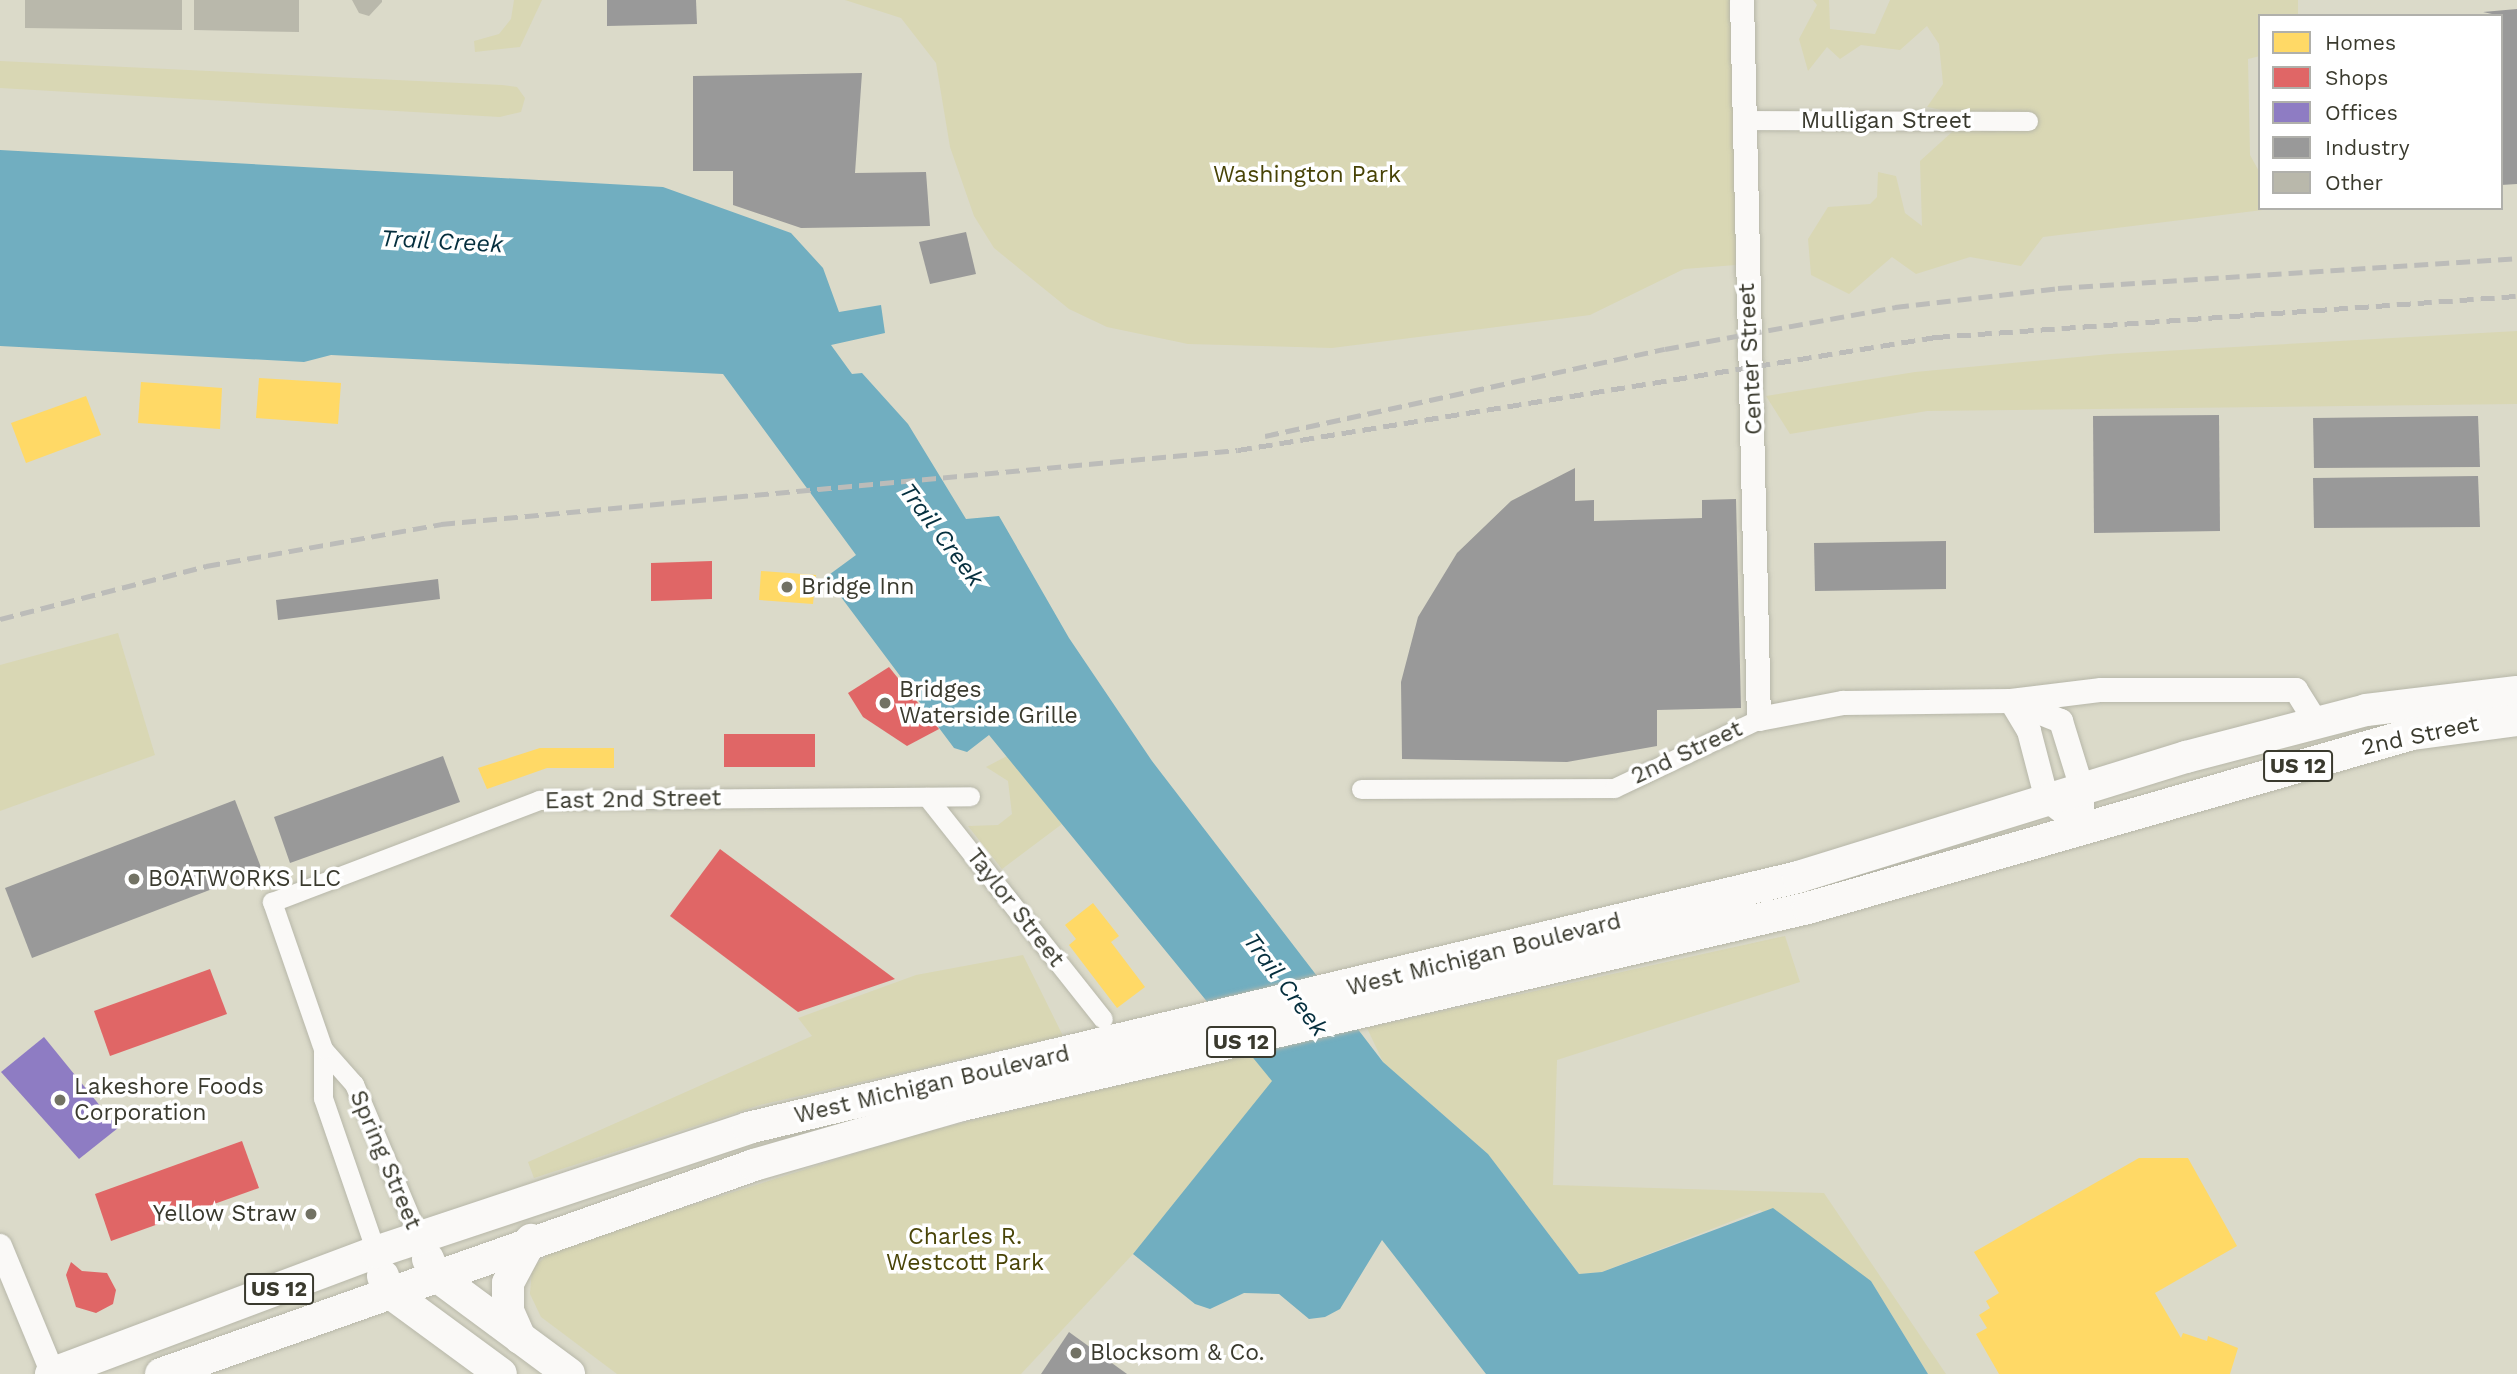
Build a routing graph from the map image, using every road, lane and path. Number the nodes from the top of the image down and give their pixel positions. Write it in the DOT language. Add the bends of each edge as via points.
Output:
graph roads {
  1 [pos="1742,0"];
  2 [pos="1744,120"];
  3 [pos="2028,121"];
  4 [pos="2517,692"];
  5 [pos="2011,701"];
  6 [pos="1759,719"];
  7 [pos="2517,720"];
  8 [pos="2316,723"];
  9 [pos="1361,789"];
  10 [pos="2082,789"];
  11 [pos="970,796"];
  12 [pos="927,797"];
  13 [pos="2047,800"];
  14 [pos="2082,827"];
  15 [pos="272,902"];
  16 [pos="1102,1019"];
  17 [pos="323,1049"];
  18 [pos="953,1094"];
  19 [pos="419,1238"];
  20 [pos="531,1240"];
  21 [pos="0,1246"];
  22 [pos="376,1252"];
  23 [pos="434,1274"];
  24 [pos="388,1291"];
  25 [pos="520,1338"];
  26 [pos="52,1374"];
  27 [pos="161,1374"];
  28 [pos="501,1374"];
  29 [pos="569,1374"];
  1 -- 2 [label="street, Center Street"];
  2 -- 3 [label="street, Mulligan Street"];
  2 -- 6 [label="street, Center Street"];
  4 -- 8 [label="main road, 2nd Street / US 12" via="2366,710"];
  5 -- 6 [label="street, 2nd Street" via="1843,704"];
  5 -- 8 [label="street" via="2101,690 2296,690"];
  5 -- 10 [label="street, 2nd Street" via="2061,721"];
  5 -- 13 [label="street" via="2029,731"];
  6 -- 9 [label="street, 2nd Street" via="1614,788"];
  7 -- 14 [label="main road, 2nd Street / US 12" via="2412,734"];
  8 -- 10 [label="main road, 2nd Street / US 12"];
  10 -- 13 [label="main road, 2nd Street / US 12"];
  10 -- 14 [label="street, 2nd Street"];
  11 -- 12 [label="street, East 2nd Street"];
  12 -- 15 [label="street, East 2nd Street" via="539,800"];
  12 -- 16 [label="street, Taylor Street"];
  13 -- 14 [label="street"];
  13 -- 18 [label="main road, West Michigan Boulevard / US 12" via="1798,877"];
  14 -- 18 [label="main road, West Michigan Boulevard / US 12" via="1808,908 1521,979"];
  15 -- 17 [label="street, Spring Street"];
  17 -- 19 [label="street, Spring Street" via="354,1084"];
  17 -- 22 [label="street, Spring Street" via="323,1098"];
  18 -- 19 [label="main road, West Michigan Boulevard / US 12" via="748,1128"];
  18 -- 20 [label="main road, West Michigan Boulevard / US 12"];
  19 -- 22 [label="main road, US 12"];
  19 -- 23 [label="main road"];
  20 -- 23 [label="main road, West Michigan Boulevard / US 12"];
  20 -- 25 [label="main road" via="508,1283 508,1311"];
  21 -- 26 [label="street"];
  22 -- 24 [label="main road"];
  22 -- 26 [label="main road, US 12"];
  23 -- 24 [label="main road, West Michigan Boulevard / US 12"];
  23 -- 25 [label="main road"];
  24 -- 27 [label="main road, US 12"];
  24 -- 28 [label="main road"];
  25 -- 29 [label="main road"];
}
